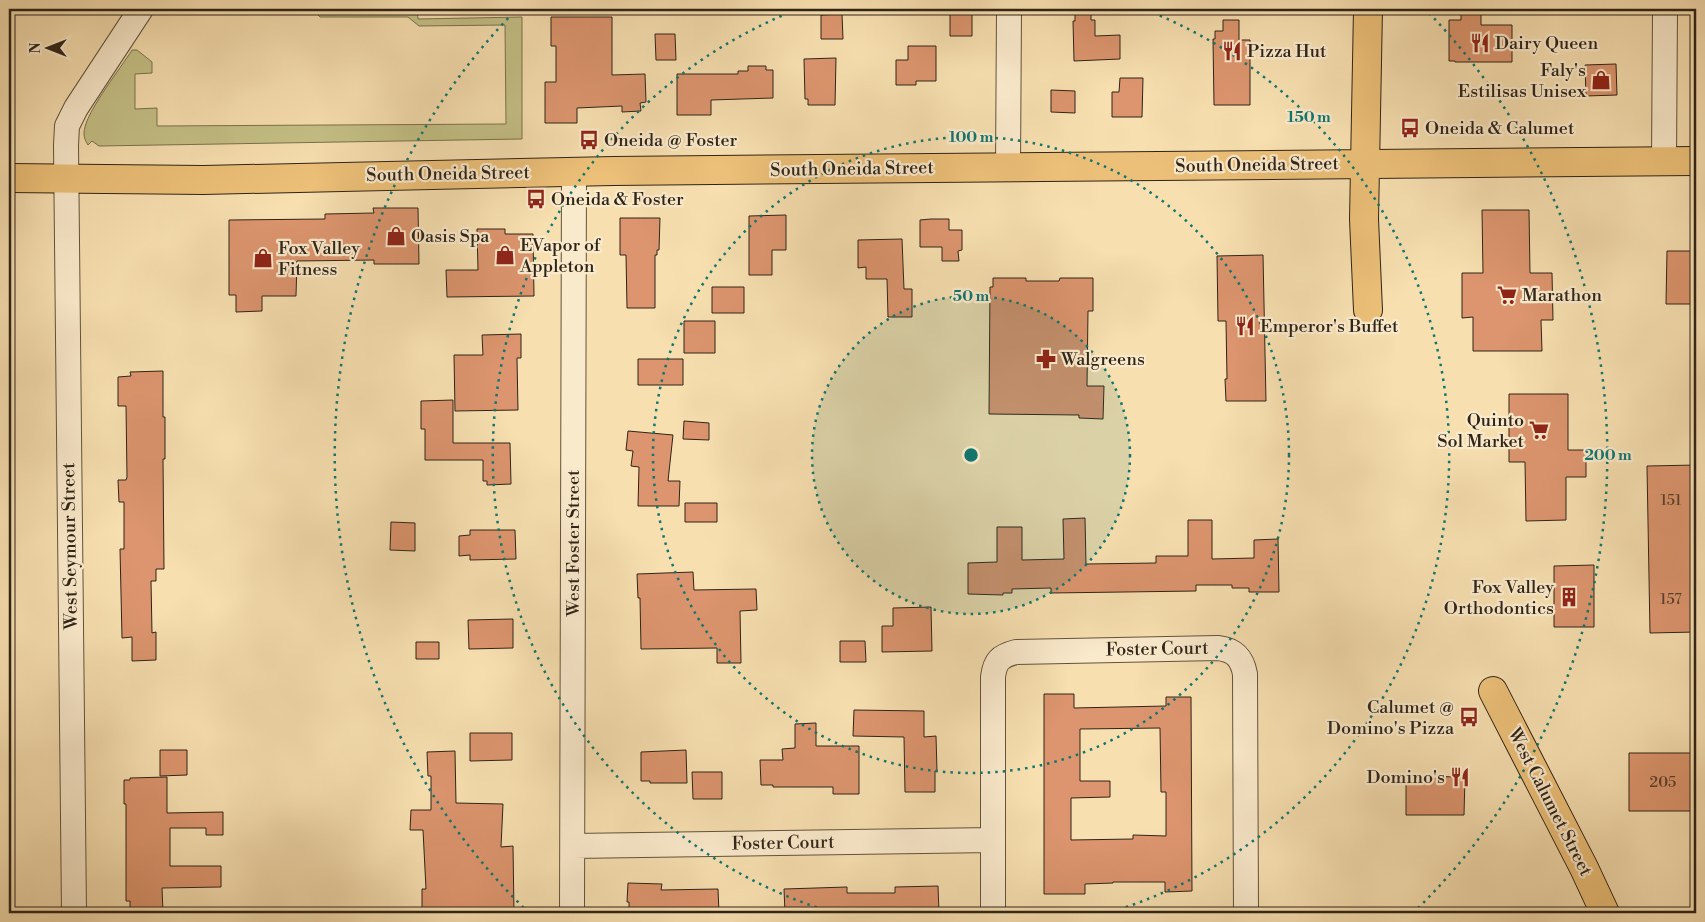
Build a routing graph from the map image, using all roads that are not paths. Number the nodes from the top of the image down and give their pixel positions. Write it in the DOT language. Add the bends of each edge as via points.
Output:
graph roads {
  1 [pos="141,9"];
  2 [pos="1009,9"];
  3 [pos="1368,9"];
  4 [pos="1665,9"];
  5 [pos="1696,160"];
  6 [pos="1664,161"];
  7 [pos="1366,164"];
  8 [pos="1008,168"];
  9 [pos="574,172"];
  10 [pos="9,178"];
  11 [pos="65,178"];
  12 [pos="1368,310"];
  13 [pos="1493,691"];
  14 [pos="993,840"];
  15 [pos="573,846"];
  16 [pos="74,913"];
  17 [pos="572,913"];
  18 [pos="993,913"];
  19 [pos="1246,913"];
  20 [pos="1605,913"];
  1 -- 11 [label="street, West Seymour Street" via="67,126"];
  2 -- 8 [label="street"];
  3 -- 7 [label="main road"];
  4 -- 6 [label="street"];
  5 -- 6 [label="main road, South Oneida Street"];
  6 -- 7 [label="main road, South Oneida Street"];
  7 -- 8 [label="main road, South Oneida Street"];
  7 -- 12 [label="main road" via="1364,229"];
  8 -- 9 [label="main road, South Oneida Street"];
  9 -- 11 [label="main road, South Oneida Street" via="203,180"];
  9 -- 15 [label="street, West Foster Street"];
  10 -- 11 [label="main road, South Oneida Street"];
  11 -- 16 [label="street, West Seymour Street"];
  13 -- 20 [label="main road, West Calumet Street"];
  14 -- 15 [label="street, Foster Court"];
  14 -- 18 [label="street, Foster Court"];
  14 -- 19 [label="street, Foster Court" via="993,677 998,659 1016,652 1229,649 1238,656 1245,674"];
  15 -- 17 [label="street, West Foster Street"];
}
